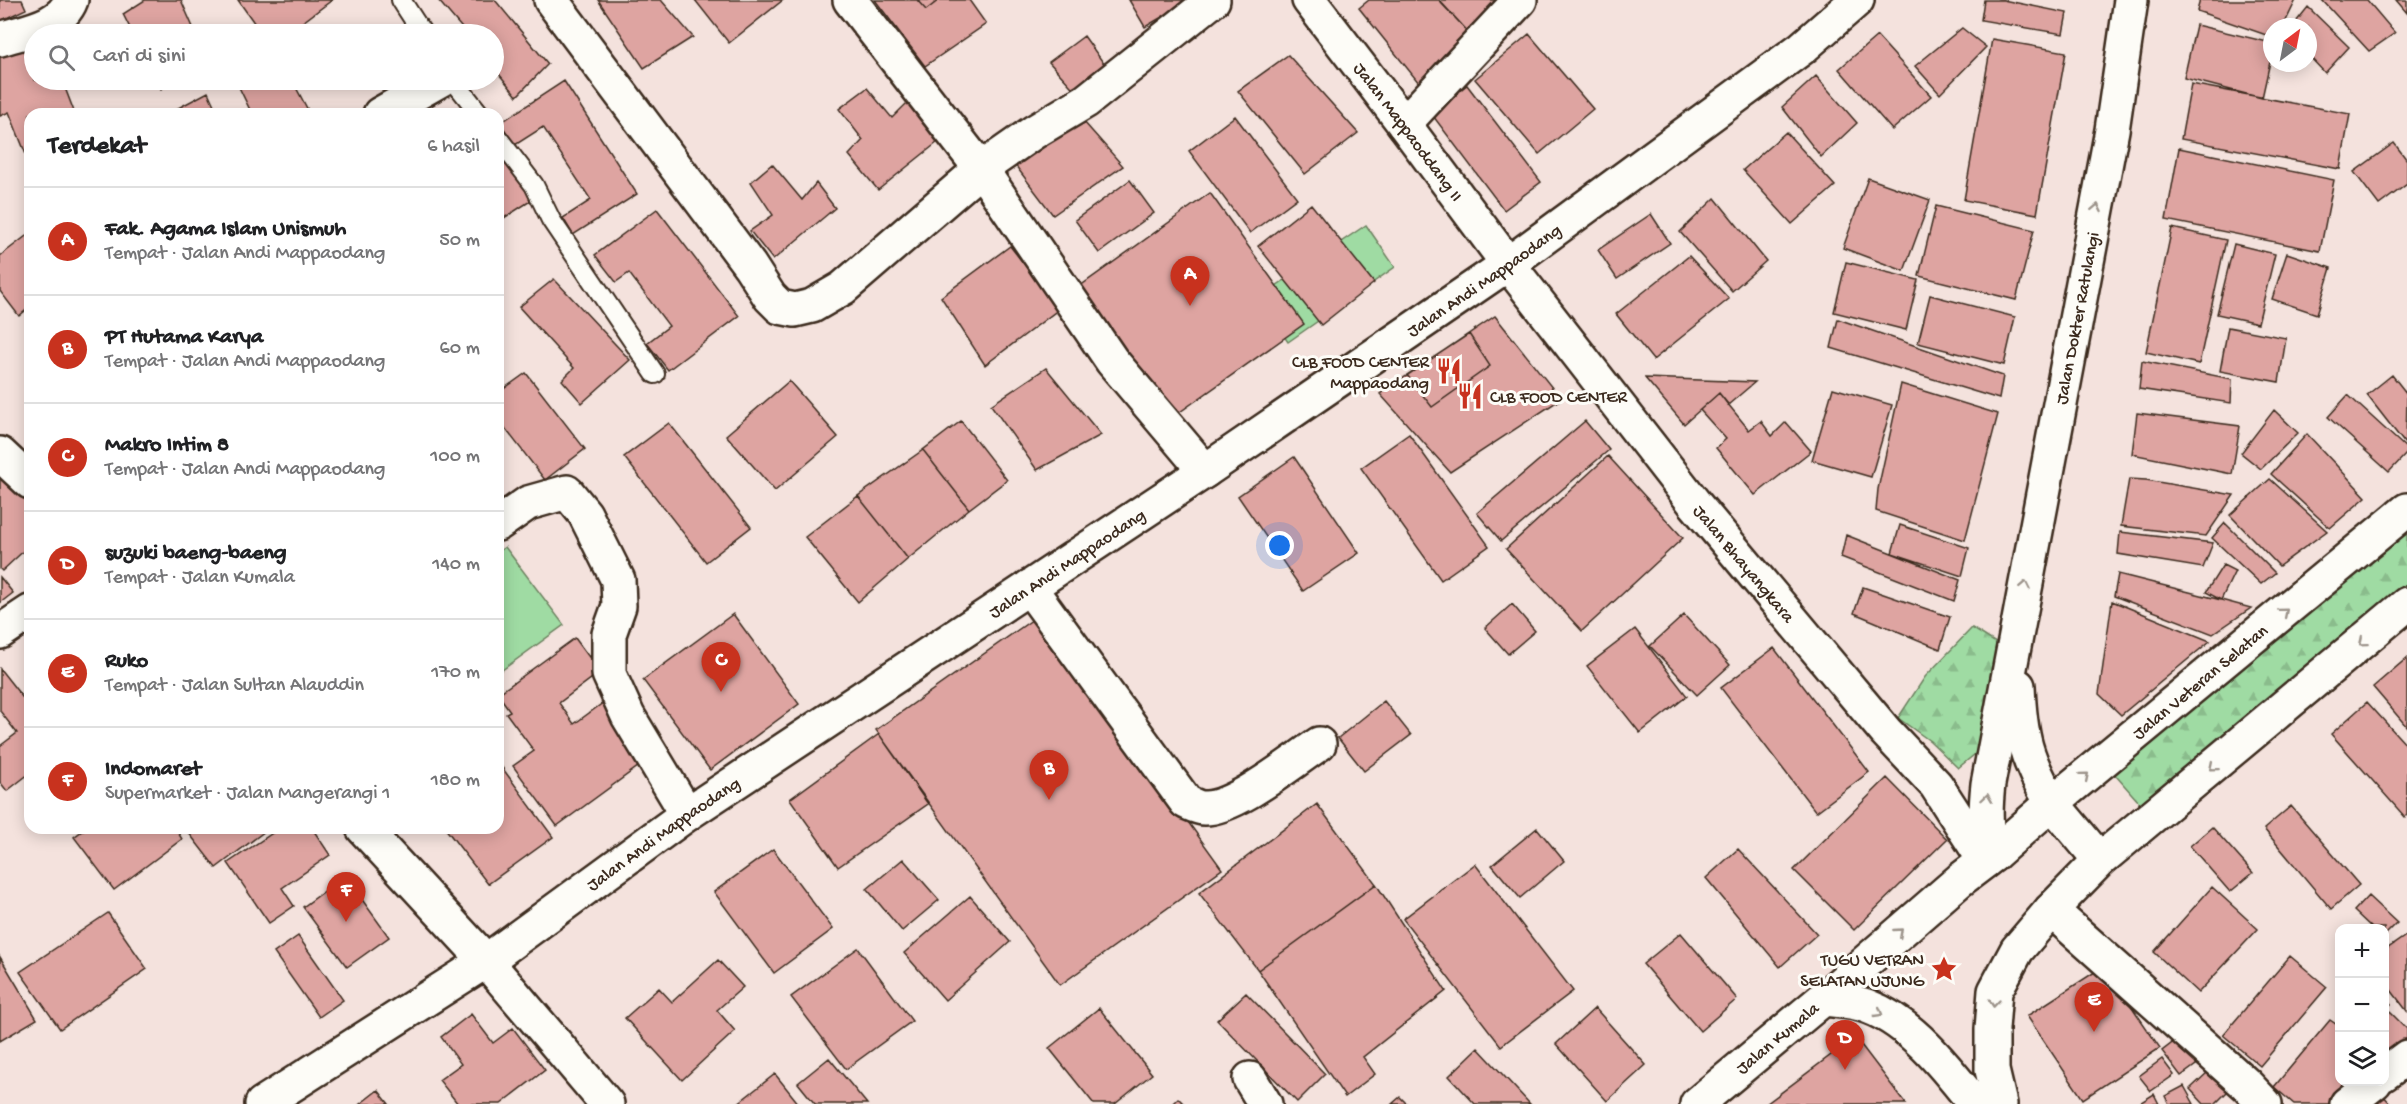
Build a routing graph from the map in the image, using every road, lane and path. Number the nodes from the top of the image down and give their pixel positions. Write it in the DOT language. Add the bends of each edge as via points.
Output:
graph roads {
  1 [pos="71,0"];
  2 [pos="401,0"];
  3 [pos="551,0"];
  4 [pos="850,0"];
  5 [pos="1213,0"];
  6 [pos="1309,0"];
  7 [pos="1520,0"];
  8 [pos="1857,0"];
  9 [pos="2131,0"];
  10 [pos="46,24"];
  11 [pos="417,24"];
  12 [pos="24,31"];
  13 [pos="0,39"];
  14 [pos="422,90"];
  15 [pos="461,90"];
  16 [pos="391,108"];
  17 [pos="475,108"];
  18 [pos="1404,124"];
  19 [pos="504,146"];
  20 [pos="981,169"];
  21 [pos="1508,264"];
  22 [pos="655,374"];
  23 [pos="0,454"];
  24 [pos="1205,471"];
  25 [pos="24,476"];
  26 [pos="2407,510"];
  27 [pos="504,520"];
  28 [pos="1029,587"];
  29 [pos="2407,604"];
  30 [pos="24,616"];
  31 [pos="0,632"];
  32 [pos="2016,636"];
  33 [pos="1319,744"];
  34 [pos="2052,803"];
  35 [pos="687,814"];
  36 [pos="369,834"];
  37 [pos="1989,858"];
  38 [pos="2100,860"];
  39 [pos="2051,910"];
  40 [pos="486,961"];
  41 [pos="1823,999"];
  42 [pos="2407,1056"];
  43 [pos="2389,1071"];
  44 [pos="2370,1086"];
  45 [pos="262,1104"];
  46 [pos="607,1104"];
  47 [pos="1697,1104"];
  48 [pos="1976,1104"];
  49 [pos="2000,1104"];
  50 [pos="2265,1104"];
  51 [pos="2347,1104"];
  1 -- 10 [label="street" via="67,10"];
  2 -- 11 [label="lane"];
  3 -- 20 [label="street" via="780,307 795,310 813,306 843,288"];
  4 -- 20 [label="street"];
  5 -- 20 [label="street" via="1086,101"];
  6 -- 18 [label="street, Jalan Mappaoddang II"];
  7 -- 18 [label="street"];
  8 -- 21 [label="street, Jalan Andi Mappaodang" via="1802,48"];
  32 -- 9 [label="street, Jalan Dokter Ratulangi, one-way" via="2112,130"];
  12 -- 13 [label="street"];
  14 -- 16 [label="street"];
  15 -- 17 [label="lane"];
  18 -- 21 [label="street, Jalan Mappaoddang II"];
  19 -- 22 [label="lane" via="534,185 551,220"];
  20 -- 24 [label="street" via="1112,361"];
  21 -- 24 [label="street, Jalan Andi Mappaodang"];
  21 -- 37 [label="street, Jalan Bhayangkara" via="1695,504 1886,732 1936,785"];
  23 -- 25 [label="street"];
  24 -- 28 [label="street, Jalan Andi Mappaodang"];
  34 -- 26 [label="street, Jalan Veteran Selatan, one-way"];
  27 -- 35 [label="street" via="528,503 567,492 585,514 618,580 619,606 609,634 609,674 628,716"];
  28 -- 33 [label="street" via="1186,802 1201,808 1233,801"];
  28 -- 35 [label="street, Jalan Andi Mappaodang"];
  29 -- 38 [label="street, one-way"];
  30 -- 31 [label="street"];
  32 -- 34 [label="street, Jalan Dokter Ratulangi" via="2020,726 2026,753"];
  37 -- 32 [label="street, Jalan Dokter Ratulangi, one-way" via="1984,813"];
  34 -- 37 [label="street, Jalan Veteran Selatan"];
  34 -- 38 [label="street, Jalan Dokter Ratulangi"];
  35 -- 40 [label="street, Jalan Andi Mappaodang"];
  36 -- 40 [label="street"];
  41 -- 37 [label="street, Jalan Kumala, one-way"];
  38 -- 39 [label="street"];
  39 -- 49 [label="street, one-way" via="2017,950 1995,991 1992,1070"];
  39 -- 50 [label="street"];
  40 -- 45 [label="street, Jalan Andi Mappaodang"];
  40 -- 46 [label="street"];
  41 -- 47 [label="street, Jalan Kumala"];
  41 -- 48 [label="street, one-way" via="1869,1007 1910,1030"];
  42 -- 43 [label="street"];
  44 -- 51 [label="street"];
}
